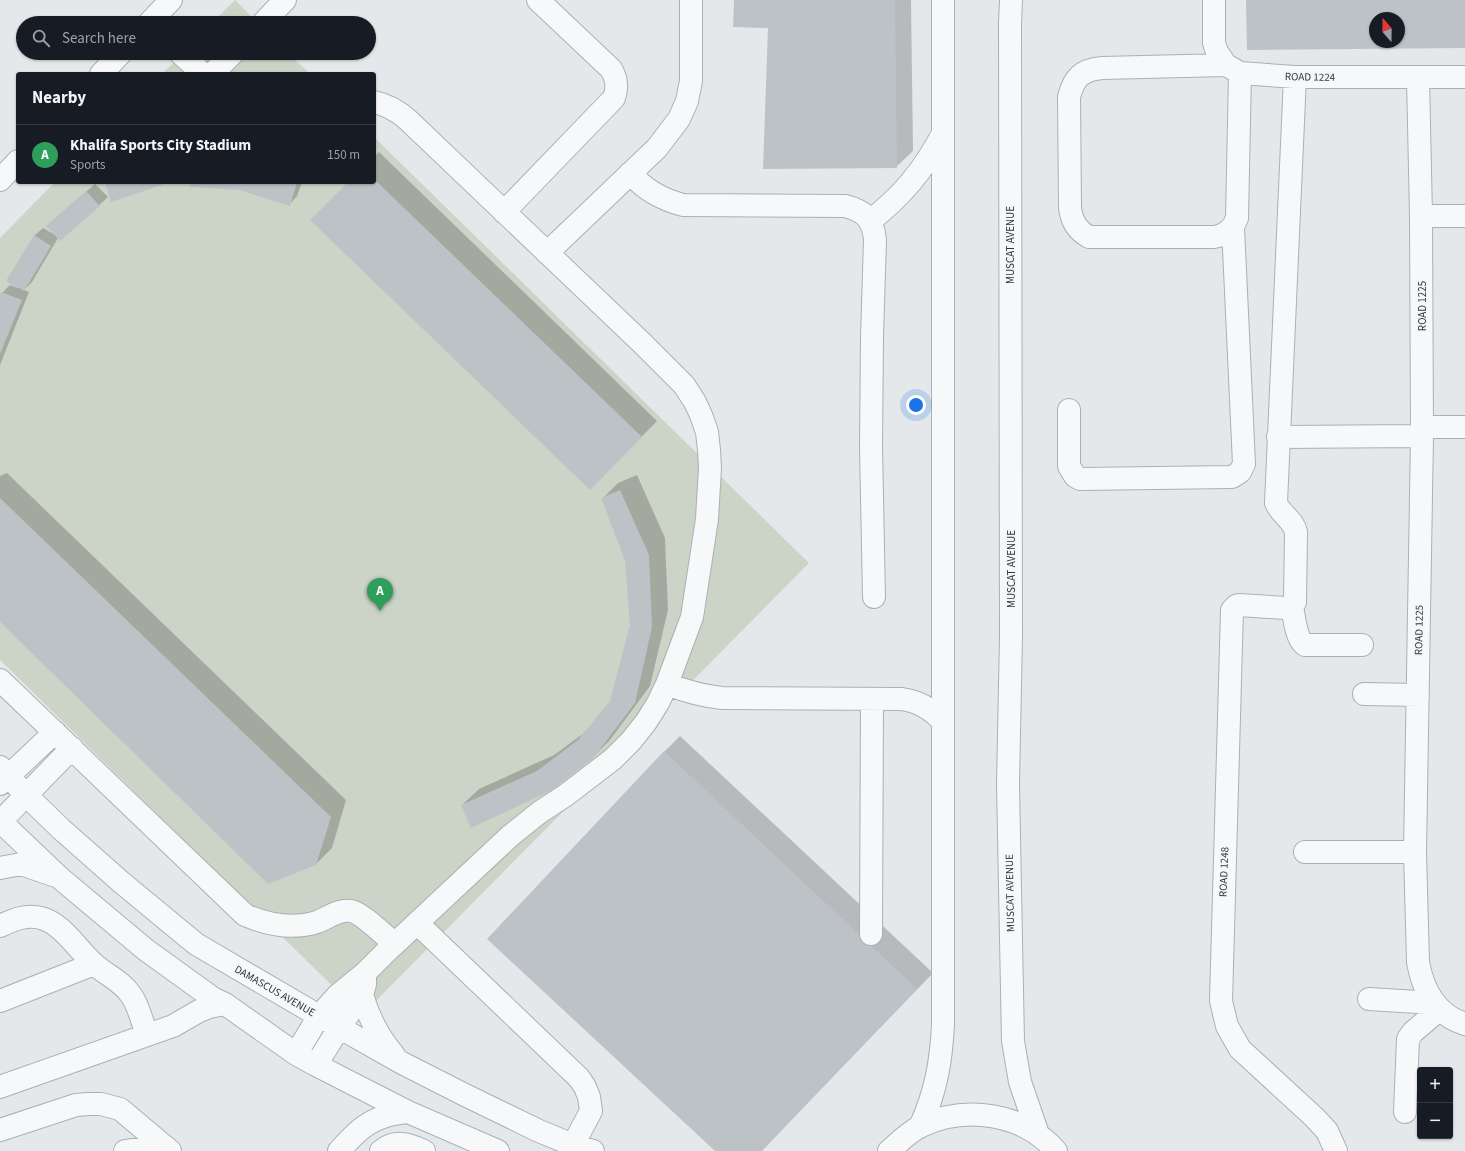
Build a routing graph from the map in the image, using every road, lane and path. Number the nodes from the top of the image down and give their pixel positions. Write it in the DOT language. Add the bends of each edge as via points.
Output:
graph roads {
  1 [pos="171,0"];
  2 [pos="285,0"];
  3 [pos="538,0"];
  4 [pos="691,0"];
  5 [pos="943,0"];
  6 [pos="1011,0"];
  7 [pos="1214,0"];
  8 [pos="156,16"];
  9 [pos="270,16"];
  10 [pos="114,60"];
  11 [pos="188,60"];
  12 [pos="226,60"];
  13 [pos="1233,69"];
  14 [pos="103,72"];
  15 [pos="201,72"];
  16 [pos="214,72"];
  17 [pos="1295,77"];
  18 [pos="1465,77"];
  19 [pos="1418,78"];
  20 [pos="376,103"];
  21 [pos="943,134"];
  22 [pos="16,163"];
  23 [pos="630,173"];
  24 [pos="0,180"];
  25 [pos="504,212"];
  26 [pos="1422,216"];
  27 [pos="1465,216"];
  28 [pos="870,221"];
  29 [pos="1233,227"];
  30 [pos="548,253"];
  31 [pos="1069,410"];
  32 [pos="1465,427"];
  33 [pos="1422,432"];
  34 [pos="1278,437"];
  35 [pos="874,597"];
  36 [pos="1292,606"];
  37 [pos="1362,645"];
  38 [pos="0,680"];
  39 [pos="667,684"];
  40 [pos="1364,694"];
  41 [pos="1418,695"];
  42 [pos="872,699"];
  43 [pos="943,722"];
  44 [pos="54,732"];
  45 [pos="72,748"];
  46 [pos="3,775"];
  47 [pos="26,795"];
  48 [pos="0,821"];
  49 [pos="1305,852"];
  50 [pos="1415,852"];
  51 [pos="0,868"];
  52 [pos="60,878"];
  53 [pos="417,923"];
  54 [pos="0,926"];
  55 [pos="870,934"];
  56 [pos="395,944"];
  57 [pos="94,964"];
  58 [pos="365,973"];
  59 [pos="362,995"];
  60 [pos="1369,999"];
  61 [pos="0,1001"];
  62 [pos="225,1004"];
  63 [pos="1437,1006"];
  64 [pos="319,1016"];
  65 [pos="1465,1024"];
  66 [pos="339,1028"];
  67 [pos="147,1035"];
  68 [pos="296,1054"];
  69 [pos="402,1063"];
  70 [pos="316,1065"];
  71 [pos="0,1087"];
  72 [pos="1300,1104"];
  73 [pos="408,1112"];
  74 [pos="1405,1112"];
  75 [pos="920,1126"];
  76 [pos="0,1130"];
  77 [pos="1038,1134"];
  78 [pos="573,1145"];
  79 [pos="168,1149"];
  80 [pos="125,1151"];
  81 [pos="339,1151"];
  82 [pos="381,1151"];
  83 [pos="424,1151"];
  84 [pos="498,1151"];
  85 [pos="593,1151"];
  86 [pos="889,1151"];
  87 [pos="1056,1151"];
  88 [pos="1317,1151"];
  89 [pos="1336,1151"];
  1 -- 8 [label="street"];
  2 -- 9 [label="street"];
  3 -- 25 [label="street" via="610,70 616,81 617,90 614,98"];
  4 -- 23 [label="street" via="691,81 687,101 679,119 657,148"];
  5 -- 21 [label="street"];
  6 -- 77 [label="street, MUSCAT AVENUE" via="1011,636 1008,784 1013,1033 1020,1082"];
  7 -- 13 [label="street" via="1214,43 1217,52"];
  10 -- 14 [label="street"];
  11 -- 15 [label="street"];
  12 -- 16 [label="street"];
  13 -- 17 [label="street, ROAD 1224"];
  13 -- 29 [label="street" via="1237,218"];
  13 -- 29 [label="street, ROAD 1224" via="1090,69 1080,75 1072,85 1069,97 1070,208 1075,225 1081,232 1089,237 1214,237 1221,236"];
  17 -- 19 [label="street, ROAD 1224"];
  17 -- 34 [label="street"];
  18 -- 19 [label="street, ROAD 1224"];
  19 -- 26 [label="street, ROAD 1225"];
  20 -- 25 [label="street" via="398,111"];
  21 -- 28 [label="street" via="920,173 905,191"];
  21 -- 43 [label="street"];
  22 -- 24 [label="street"];
  23 -- 28 [label="street" via="649,191 683,205 845,206 864,213"];
  23 -- 30 [label="street"];
  25 -- 30 [label="street"];
  26 -- 27 [label="street"];
  26 -- 33 [label="street, ROAD 1225"];
  28 -- 35 [label="street" via="875,240 871,447"];
  29 -- 31 [label="street" via="1244,464 1240,472 1232,477 1080,479 1069,466"];
  30 -- 39 [label="street" via="684,385 698,408 707,432 710,468 707,519 692,617"];
  32 -- 33 [label="street"];
  33 -- 34 [label="street"];
  33 -- 41 [label="street, ROAD 1225"];
  34 -- 36 [label="street" via="1276,503 1292,522 1296,532 1295,602"];
  36 -- 37 [label="street" via="1300,640 1305,644"];
  36 -- 72 [label="street, ROAD 1248" via="1286,608 1239,605 1232,610 1221,1001 1227,1026 1240,1049"];
  38 -- 44 [label="street"];
  39 -- 42 [label="street" via="686,692 722,698"];
  39 -- 53 [label="street" via="658,703 631,742 613,759 510,836"];
  40 -- 41 [label="street"];
  41 -- 50 [label="street, ROAD 1225"];
  42 -- 43 [label="street" via="911,700 929,708"];
  42 -- 55 [label="street"];
  43 -- 75 [label="street" via="942,1054 936,1084"];
  44 -- 45 [label="street"];
  44 -- 46 [label="street"];
  45 -- 47 [label="street"];
  45 -- 56 [label="street" via="245,915 273,925 287,926 316,922 337,912 352,911"];
  46 -- 47 [label="street, DAMASCUS AVENUE"];
  47 -- 48 [label="street"];
  47 -- 64 [label="street, DAMASCUS AVENUE" via="121,882 196,944"];
  48 -- 52 [label="street"];
  49 -- 50 [label="street"];
  50 -- 63 [label="street, ROAD 1225" via="1418,962 1426,990"];
  51 -- 52 [label="street" via="21,864"];
  52 -- 62 [label="street" via="146,950 214,999"];
  53 -- 56 [label="street"];
  53 -- 78 [label="street" via="582,1082 589,1097 591,1111"];
  54 -- 57 [label="street" via="23,917 41,918 52,922"];
  56 -- 58 [label="street"];
  57 -- 61 [label="street"];
  57 -- 67 [label="street" via="120,982 129,992"];
  58 -- 59 [label="street"];
  58 -- 64 [label="street" via="337,996"];
  59 -- 66 [label="street"];
  59 -- 69 [label="street" via="370,1021 384,1044"];
  60 -- 63 [label="street"];
  62 -- 67 [label="street" via="208,1007 173,1026"];
  62 -- 68 [label="street"];
  63 -- 65 [label="street, ROAD 1225" via="1448,1016"];
  63 -- 74 [label="street" via="1408,1039"];
  64 -- 66 [label="street, DAMASCUS AVENUE"];
  64 -- 68 [label="street"];
  66 -- 69 [label="street, DAMASCUS AVENUE"];
  66 -- 70 [label="street"];
  67 -- 71 [label="street"];
  68 -- 70 [label="street"];
  69 -- 78 [label="street, DAMASCUS AVENUE"];
  70 -- 73 [label="street"];
  72 -- 88 [label="street, ROAD 1248" via="1313,1127 1318,1144"];
  72 -- 89 [label="street, ROAD 1248" via="1327,1131"];
  73 -- 81 [label="street" via="371,1122 360,1129"];
  73 -- 84 [label="street"];
  75 -- 77 [label="street" via="949,1116 980,1114 1010,1120"];
  75 -- 86 [label="street"];
  76 -- 79 [label="street" via="76,1105 101,1104 120,1109"];
  77 -- 87 [label="street"];
  78 -- 85 [label="street, DAMASCUS AVENUE"];
  79 -- 80 [label="street" via="144,1148"];
  82 -- 83 [label="street" via="393,1144 402,1143"];
}
